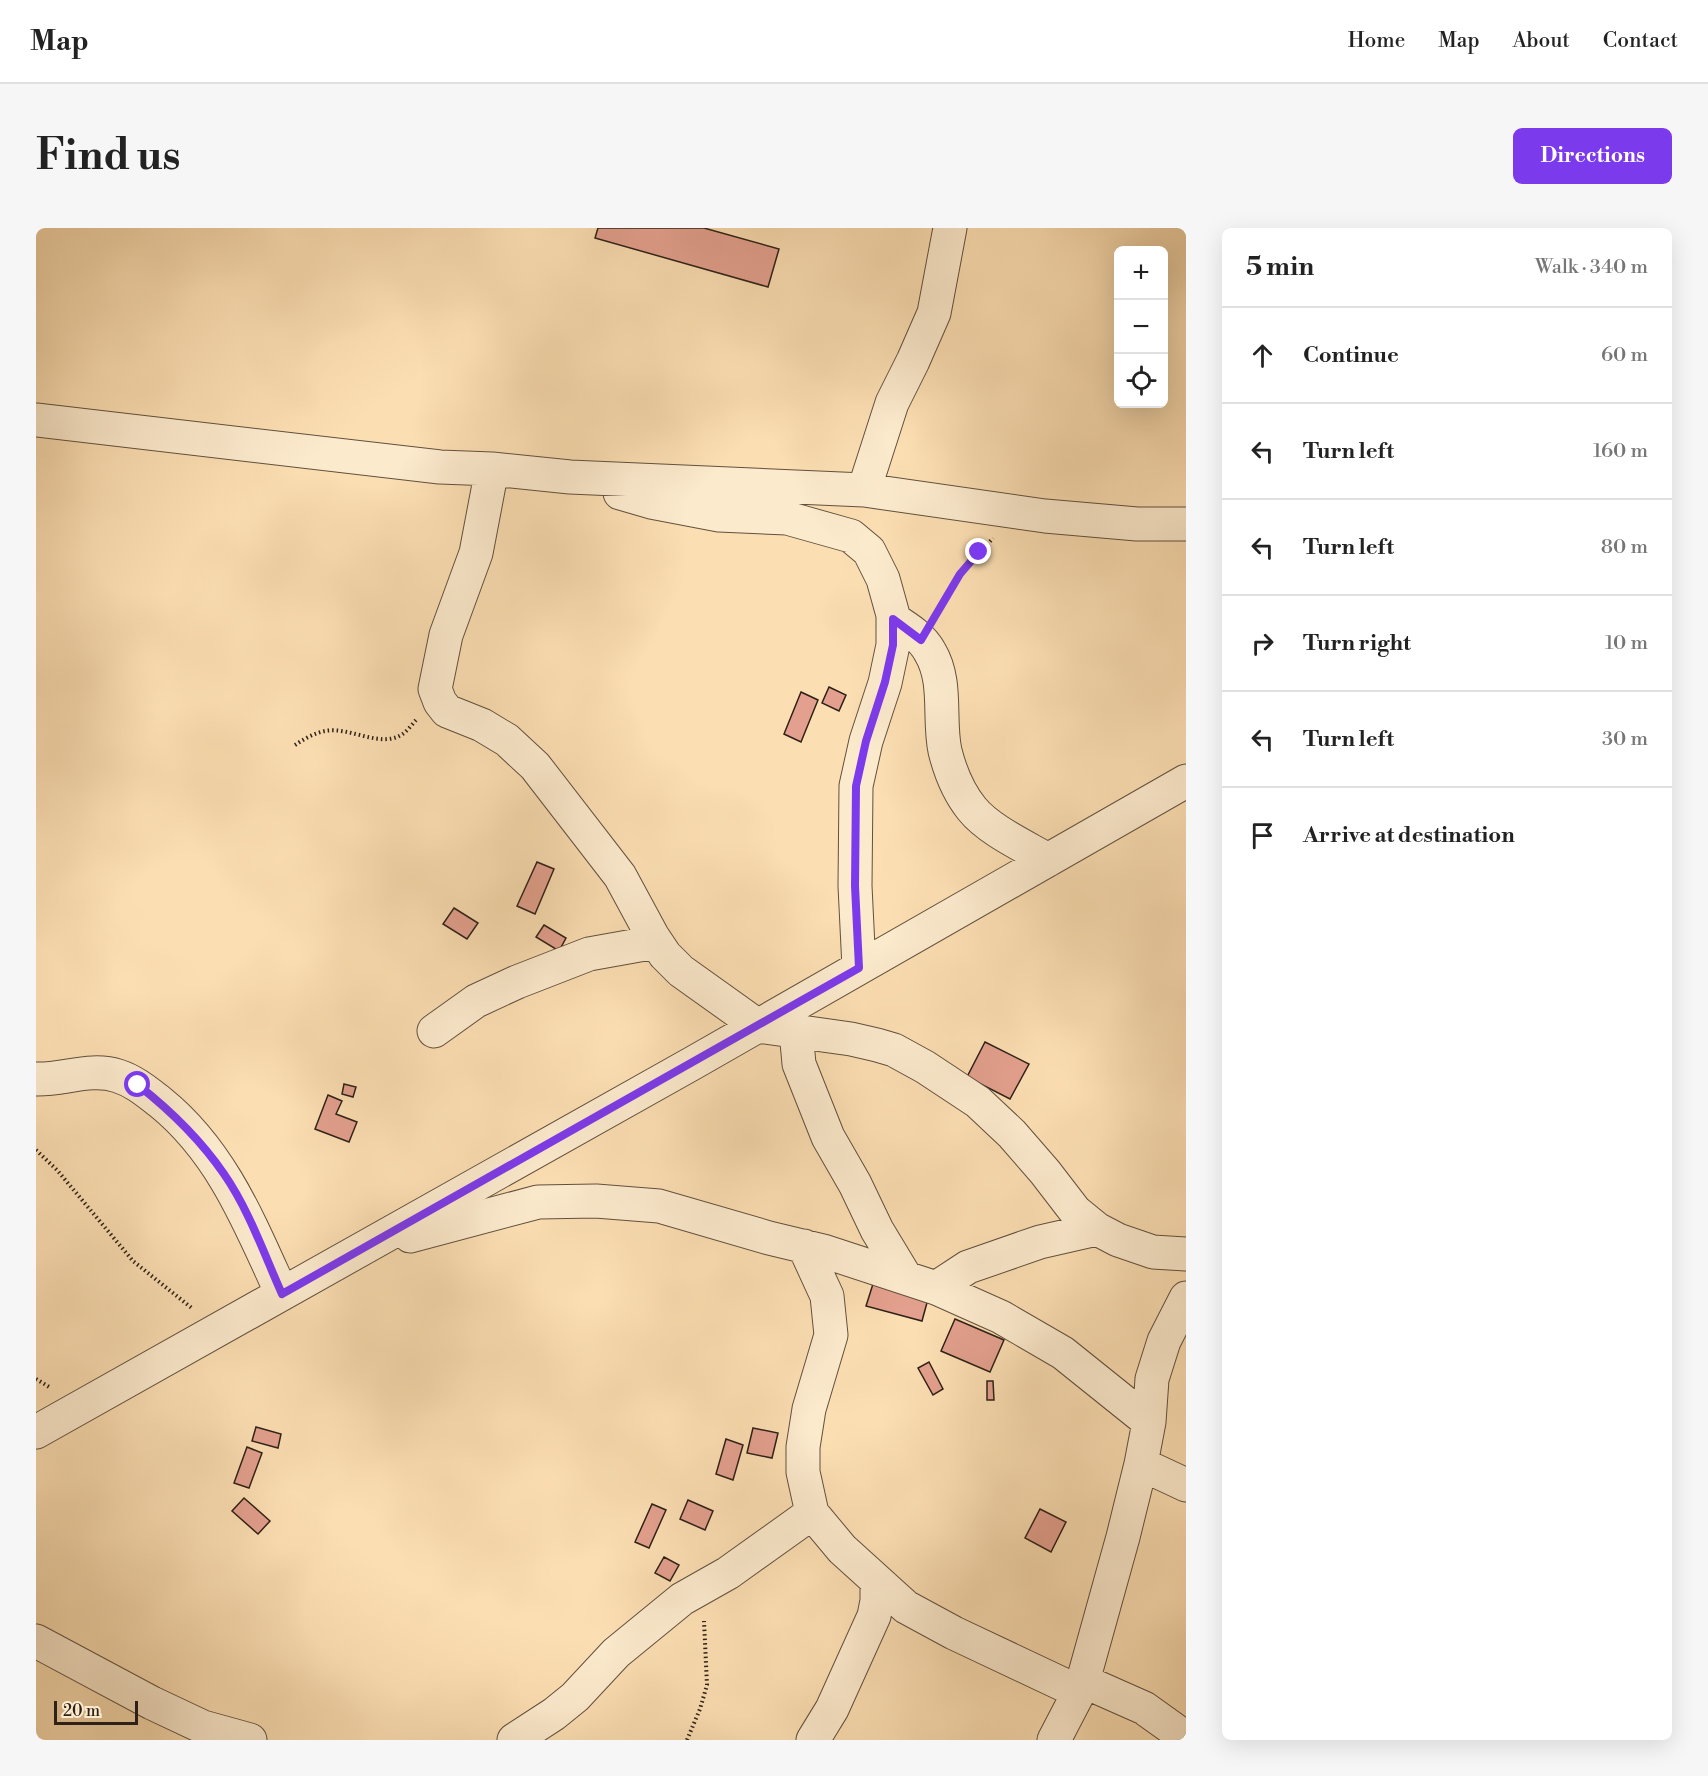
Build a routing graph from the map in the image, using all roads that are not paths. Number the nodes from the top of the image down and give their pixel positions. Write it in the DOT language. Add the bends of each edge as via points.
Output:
graph roads {
  1 [pos="950,228"];
  2 [pos="36,420"];
  3 [pos="492,469"];
  4 [pos="570,477"];
  5 [pos="864,490"];
  6 [pos="1186,524"];
  7 [pos="893,619"];
  8 [pos="1186,781"];
  9 [pos="1048,860"];
  10 [pos="656,942"];
  11 [pos="859,968"];
  12 [pos="758,1026"];
  13 [pos="434,1031"];
  14 [pos="796,1031"];
  15 [pos="36,1079"];
  16 [pos="1097,1229"];
  17 [pos="804,1246"];
  18 [pos="363,1248"];
  19 [pos="1186,1254"];
  20 [pos="921,1283"];
  21 [pos="282,1294"];
  22 [pos="1186,1298"];
  23 [pos="1149,1422"];
  24 [pos="36,1432"];
  25 [pos="1141,1464"];
  26 [pos="1186,1485"];
  27 [pos="812,1513"];
  28 [pos="877,1581"];
  29 [pos="36,1641"];
  30 [pos="1081,1687"];
  31 [pos="1186,1738"];
  32 [pos="250,1740"];
  33 [pos="514,1740"];
  34 [pos="813,1740"];
  35 [pos="1054,1740"];
  1 -- 5 [label="street" via="934,313 892,403"];
  2 -- 3 [label="street" via="440,467"];
  3 -- 4 [label="street"];
  3 -- 10 [label="street" via="476,553 446,635 437,695 447,711 507,740 535,766 620,876"];
  4 -- 5 [label="street"];
  4 -- 7 [label="street" via="651,502 719,515 787,518 851,536 869,551 883,579"];
  5 -- 6 [label="street" via="1045,516"];
  7 -- 9 [label="street" via="921,640 931,654 938,675 945,750 957,785 972,810"];
  7 -- 11 [label="street" via="893,645 885,682 856,786"];
  8 -- 9 [label="street"];
  9 -- 11 [label="street"];
  10 -- 12 [label="street" via="681,971"];
  10 -- 13 [label="street" via="589,954 517,982 476,1001"];
  11 -- 12 [label="street"];
  12 -- 14 [label="street"];
  12 -- 18 [label="street"];
  14 -- 16 [label="street" via="877,1045 925,1067 978,1102 1012,1134 1075,1211"];
  14 -- 20 [label="street" via="799,1064 828,1137 877,1230"];
  15 -- 21 [label="street" via="85,1073 116,1075 138,1085 168,1109 224,1174"];
  16 -- 19 [label="street" via="1153,1252"];
  16 -- 20 [label="street" via="1040,1242"];
  17 -- 18 [label="street" via="658,1206 596,1201 538,1202"];
  17 -- 20 [label="street"];
  17 -- 27 [label="street" via="827,1296 831,1335 809,1409 803,1447 803,1472"];
  18 -- 21 [label="street"];
  20 -- 23 [label="street" via="1001,1317 1063,1353"];
  21 -- 24 [label="street"];
  22 -- 23 [label="street" via="1164,1341 1154,1372"];
  23 -- 25 [label="street"];
  25 -- 26 [label="street"];
  25 -- 30 [label="street"];
  27 -- 28 [label="street" via="842,1549"];
  27 -- 33 [label="street" via="728,1573 682,1599 616,1653 575,1697"];
  28 -- 30 [label="street" via="906,1607 954,1633"];
  28 -- 34 [label="street" via="874,1616 832,1709"];
  29 -- 32 [label="street" via="203,1727"];
  30 -- 31 [label="street" via="1144,1708"];
  30 -- 35 [label="street"];
}
